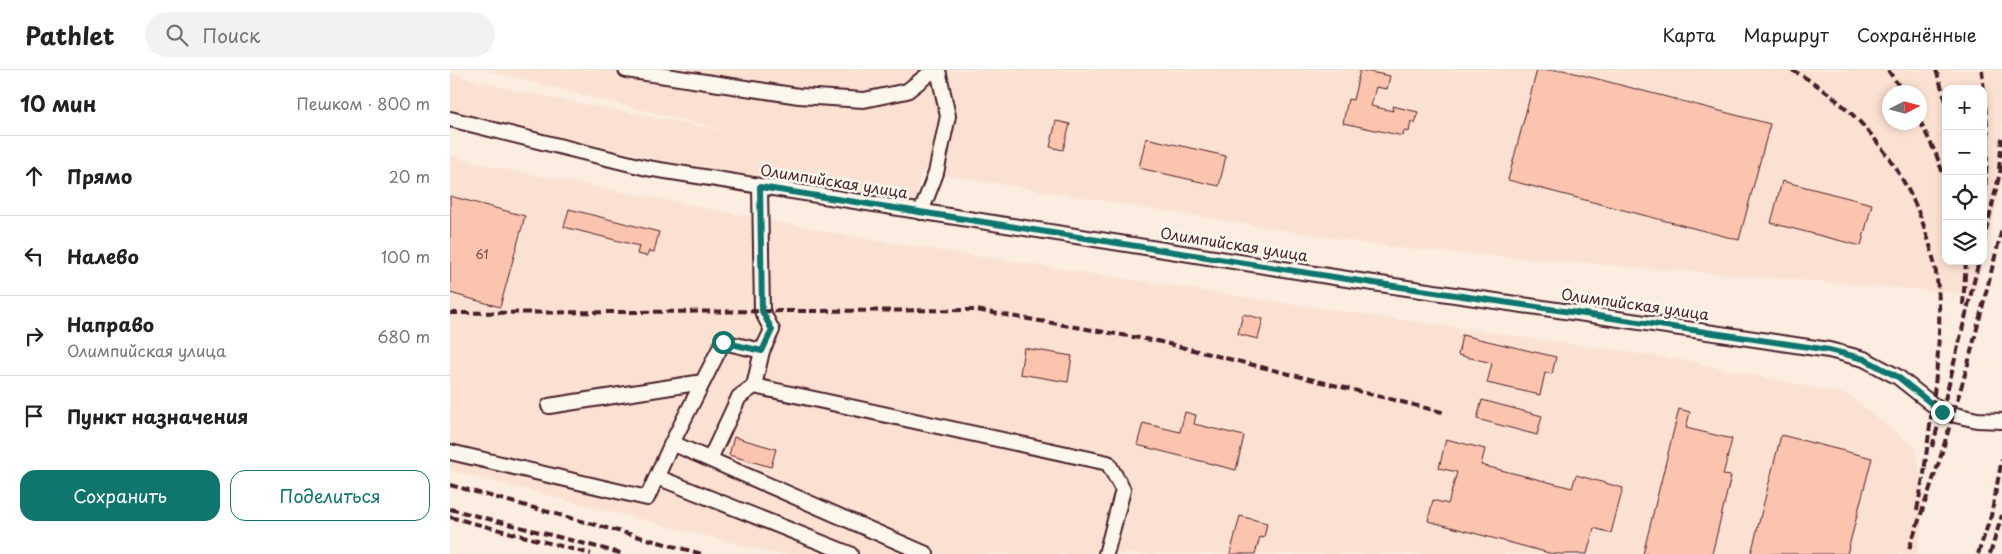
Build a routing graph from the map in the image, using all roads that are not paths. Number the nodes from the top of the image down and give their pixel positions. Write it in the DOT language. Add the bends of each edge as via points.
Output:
graph roads {
  1 [pos="626,70"];
  2 [pos="936,70"];
  3 [pos="450,119"];
  4 [pos="760,187"];
  5 [pos="921,212"];
  6 [pos="762,351"];
  7 [pos="703,382"];
  8 [pos="754,386"];
  9 [pos="549,406"];
  10 [pos="2002,421"];
  11 [pos="672,442"];
  12 [pos="450,452"];
  13 [pos="710,459"];
  14 [pos="657,477"];
  15 [pos="850,554"];
  16 [pos="926,554"];
  17 [pos="1106,554"];
  1 -- 2 [label="street" via="799,96 864,100 907,91"];
  2 -- 5 [label="street" via="948,116 936,173"];
  3 -- 4 [label="street, Олимпийская улица" via="647,168"];
  4 -- 5 [label="street, Олимпийская улица"];
  4 -- 6 [label="street" via="762,311 772,330"];
  5 -- 10 [label="street, Олимпийская улица" via="1829,350 1864,359 1898,377 1942,412 1977,420"];
  6 -- 7 [label="street" via="723,342"];
  6 -- 8 [label="street"];
  7 -- 9 [label="street"];
  7 -- 11 [label="street"];
  8 -- 13 [label="street" via="739,397"];
  8 -- 17 [label="street" via="1108,463 1123,490"];
  11 -- 13 [label="street"];
  11 -- 14 [label="street"];
  12 -- 14 [label="street" via="647,498"];
  13 -- 16 [label="street"];
  14 -- 15 [label="street"];
}
